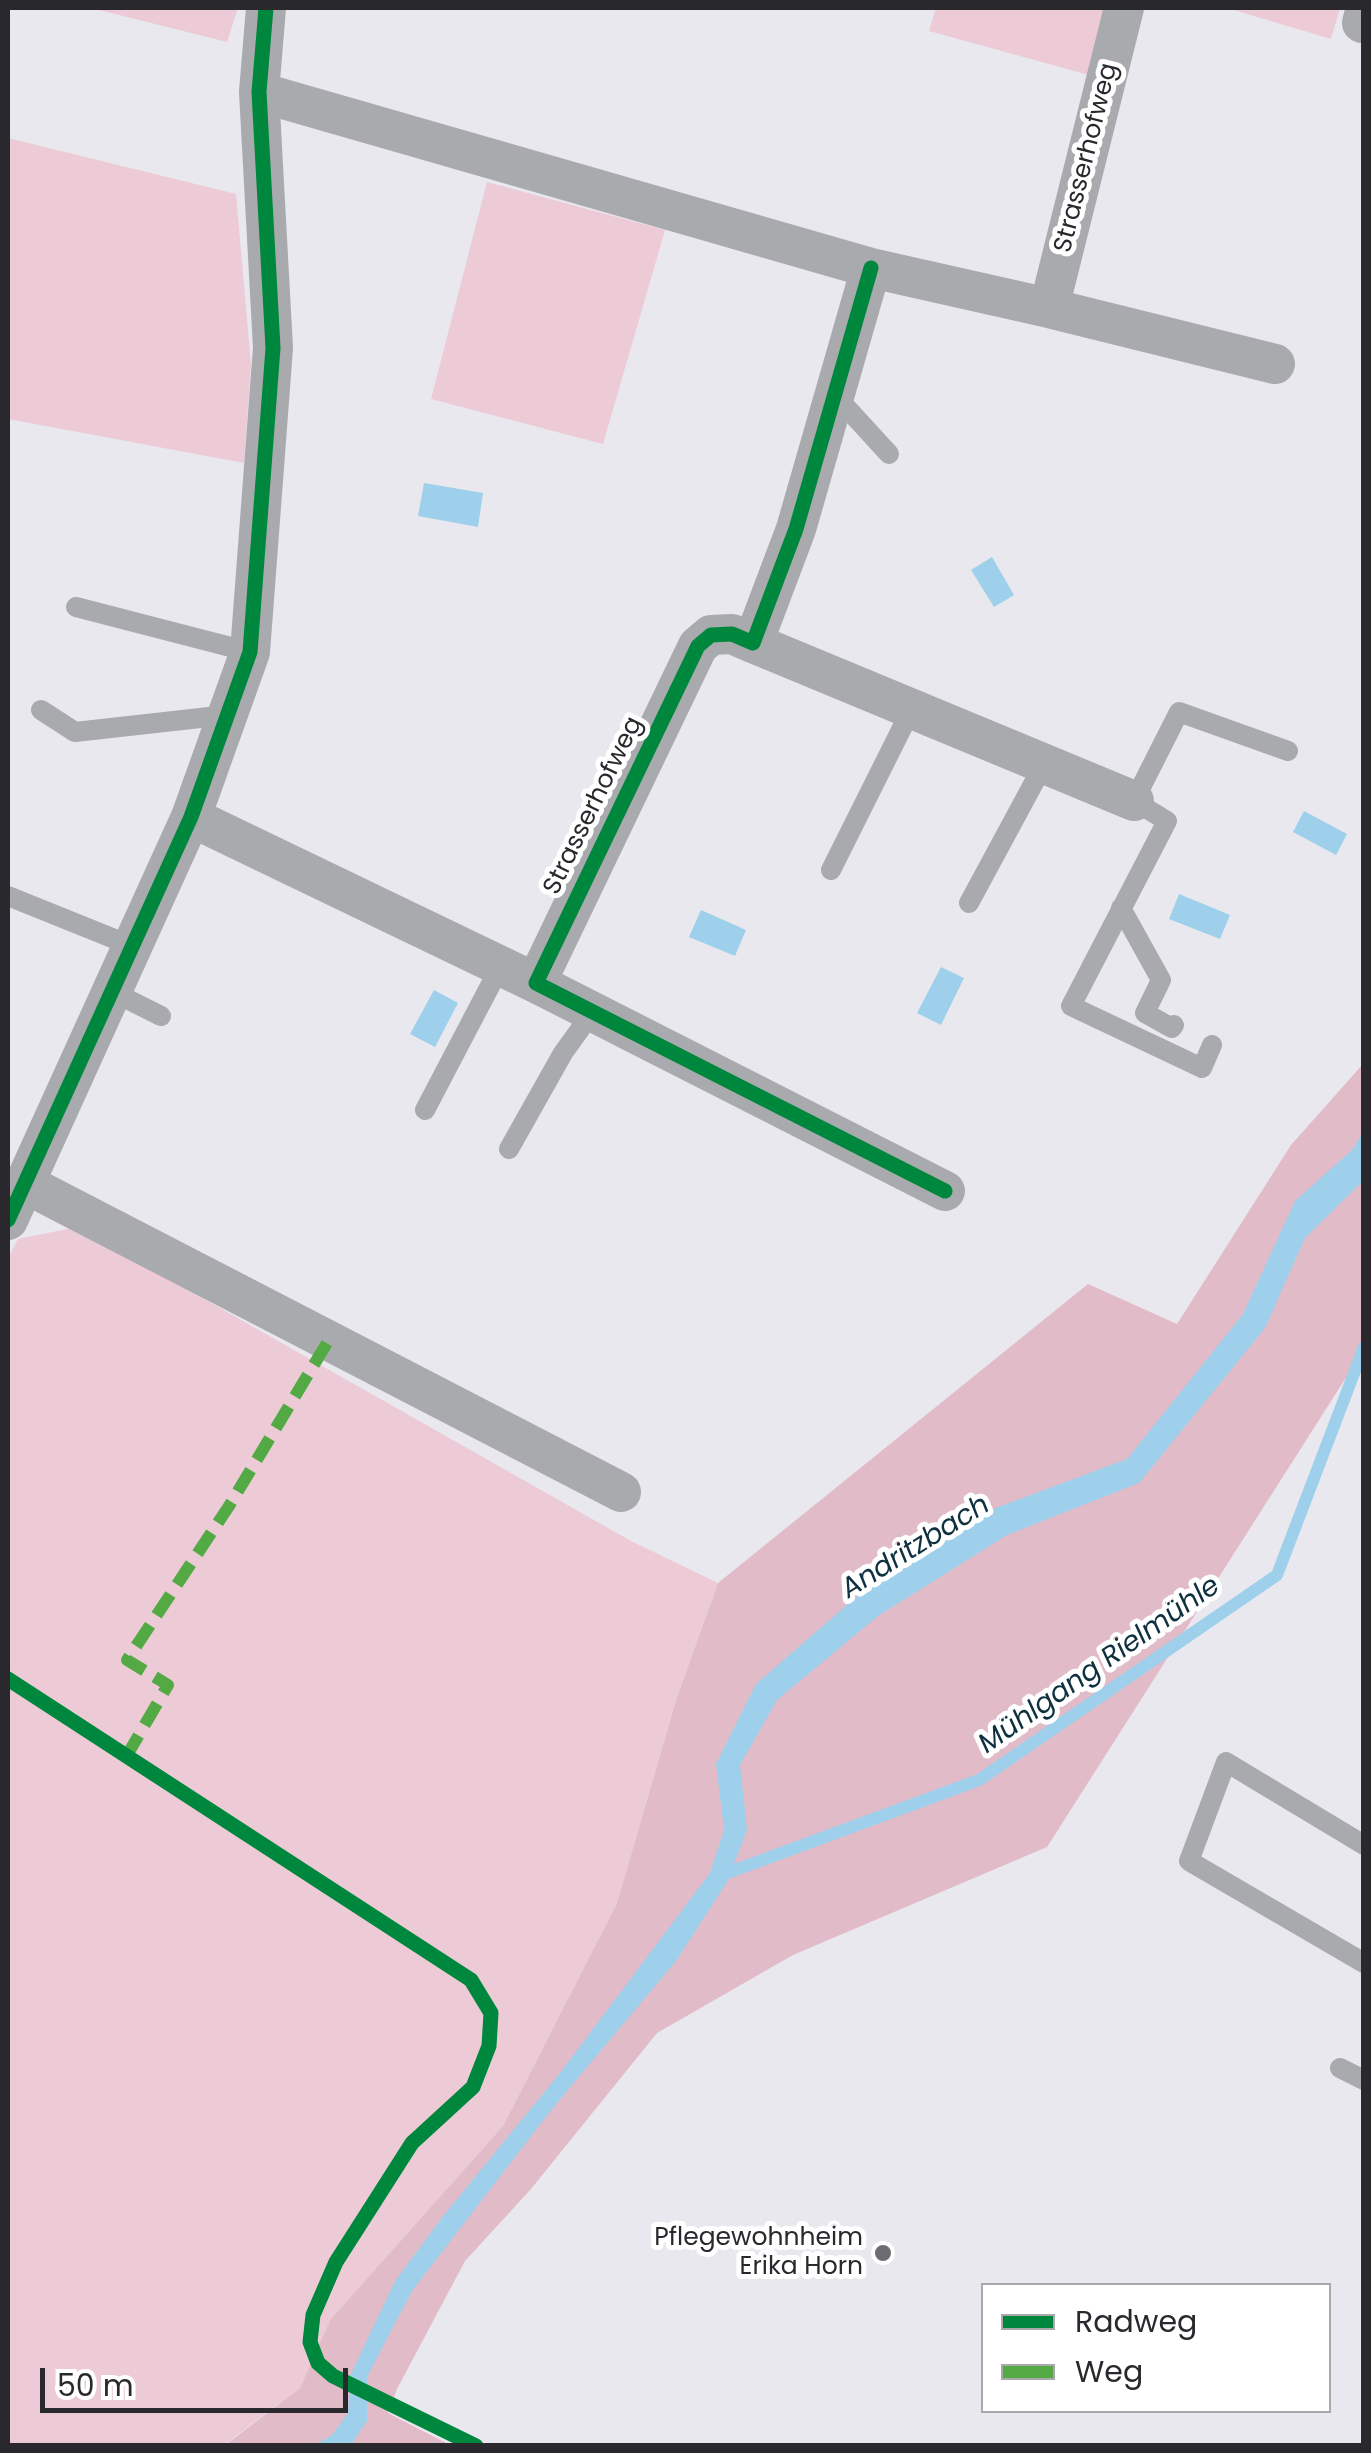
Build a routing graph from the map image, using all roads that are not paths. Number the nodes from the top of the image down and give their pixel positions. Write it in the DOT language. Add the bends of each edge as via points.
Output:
graph roads {
  1 [pos="266,8"];
  2 [pos="1124,8"];
  3 [pos="259,92"];
  4 [pos="872,268"];
  5 [pos="1049,308"];
  6 [pos="1276,364"];
  7 [pos="834,394"];
  8 [pos="889,454"];
  9 [pos="76,607"];
  10 [pos="752,643"];
  11 [pos="250,652"];
  12 [pos="912,708"];
  13 [pos="41,710"];
  14 [pos="228,716"];
  15 [pos="1288,751"];
  16 [pos="1044,764"];
  17 [pos="1134,802"];
  18 [pos="190,818"];
  19 [pos="831,870"];
  20 [pos="8,896"];
  21 [pos="969,903"];
  22 [pos="1121,908"];
  23 [pos="132,946"];
  24 [pos="519,974"];
  25 [pos="111,992"];
  26 [pos="594,1010"];
  27 [pos="162,1016"];
  28 [pos="1174,1025"];
  29 [pos="1212,1045"];
  30 [pos="425,1110"];
  31 [pos="509,1150"];
  32 [pos="26,1184"];
  33 [pos="945,1191"];
  34 [pos="8,1220"];
  35 [pos="621,1492"];
  36 [pos="1364,1844"];
  37 [pos="1364,1963"];
  38 [pos="1340,2068"];
  39 [pos="1364,2080"];
  1 -- 3 [label="street"];
  2 -- 5 [label="street, Strasserhofweg"];
  3 -- 4 [label="street"];
  3 -- 11 [label="street" via="273,348"];
  4 -- 5 [label="street"];
  4 -- 7 [label="street"];
  5 -- 6 [label="street"];
  7 -- 8 [label="lane"];
  7 -- 10 [label="street" via="796,530"];
  9 -- 11 [label="lane"];
  10 -- 12 [label="street, Strasserhofweg"];
  10 -- 24 [label="street, Strasserhofweg" via="732,634 711,635 698,646"];
  11 -- 14 [label="street"];
  12 -- 16 [label="street, Strasserhofweg"];
  12 -- 19 [label="lane"];
  13 -- 14 [label="lane" via="75,732"];
  14 -- 18 [label="street"];
  15 -- 17 [label="lane" via="1179,712"];
  16 -- 17 [label="street, Strasserhofweg"];
  16 -- 21 [label="lane"];
  17 -- 22 [label="lane" via="1167,821"];
  18 -- 23 [label="street"];
  18 -- 24 [label="street"];
  20 -- 23 [label="lane"];
  22 -- 28 [label="lane" via="1161,980 1145,1013"];
  22 -- 29 [label="lane" via="1071,1006 1202,1068"];
  23 -- 25 [label="street"];
  24 -- 26 [label="street"];
  24 -- 30 [label="lane"];
  25 -- 27 [label="lane"];
  25 -- 32 [label="street"];
  26 -- 31 [label="lane"];
  26 -- 33 [label="street"];
  32 -- 34 [label="street"];
  32 -- 35 [label="street"];
  36 -- 37 [label="lane" via="1226,1762 1189,1861"];
  38 -- 39 [label="lane"];
}
